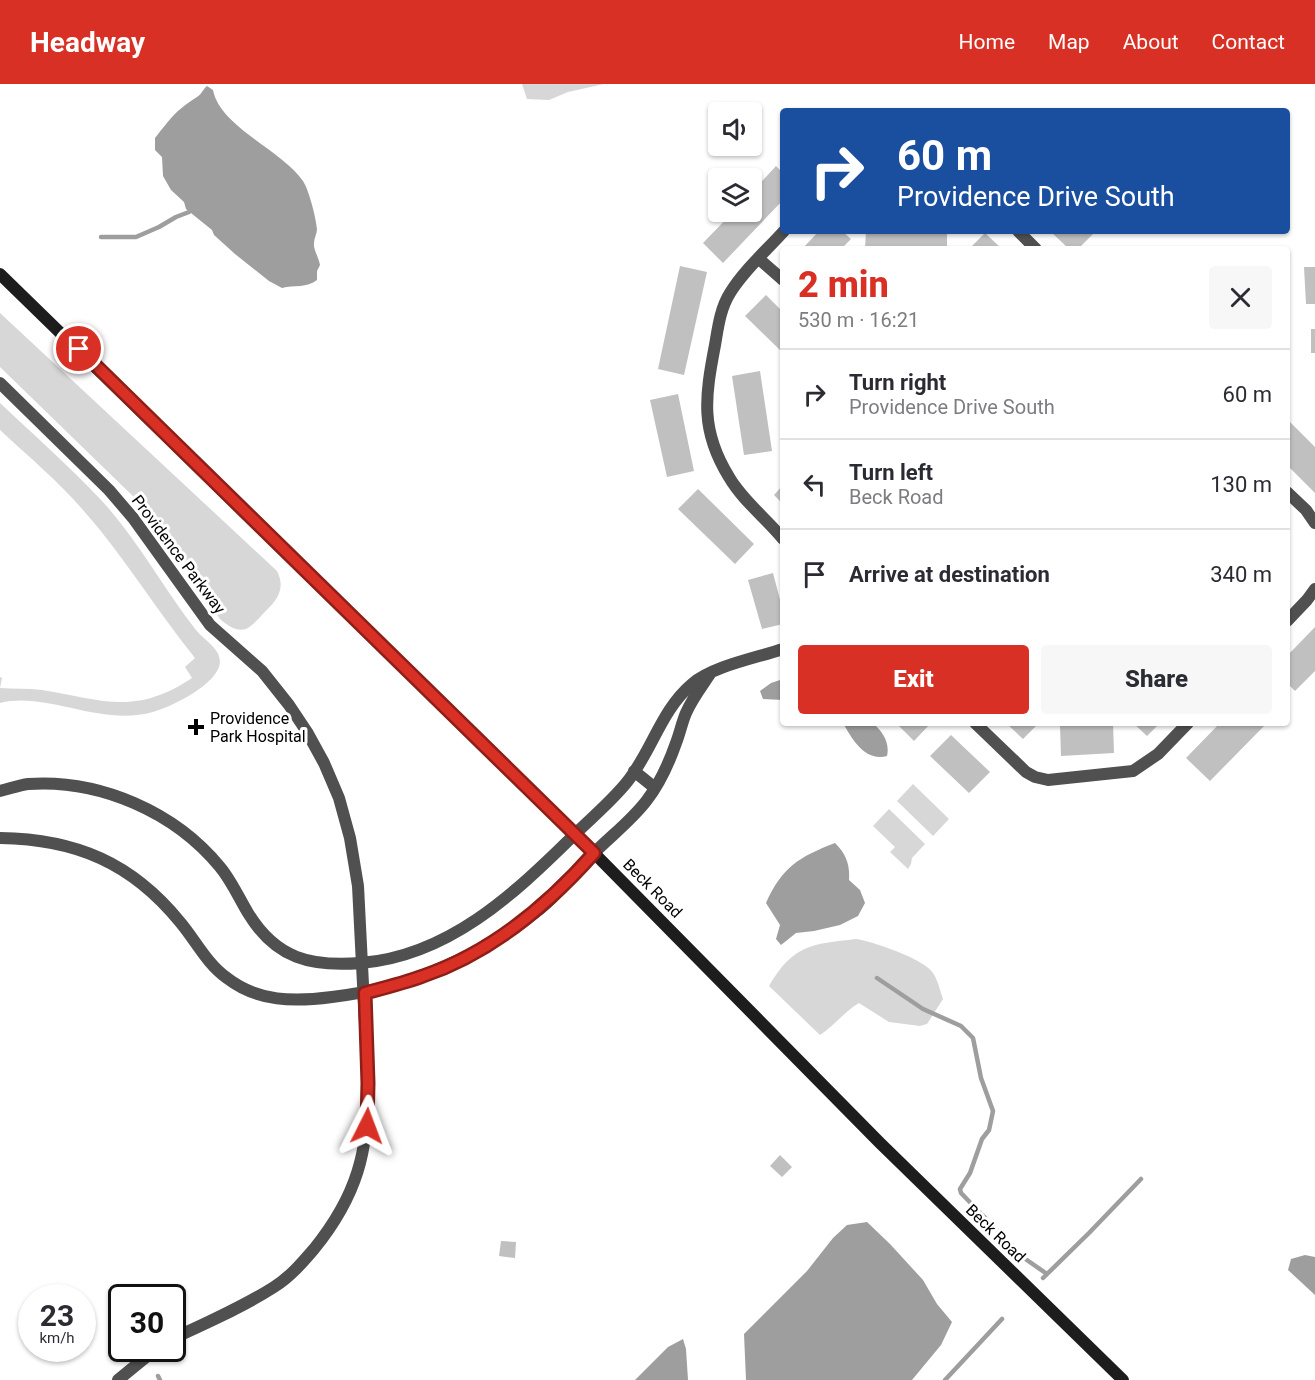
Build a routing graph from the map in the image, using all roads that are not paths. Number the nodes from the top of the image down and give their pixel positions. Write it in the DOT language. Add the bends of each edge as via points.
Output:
graph roads {
  1 [pos="781,234"];
  2 [pos="1021,234"];
  3 [pos="1033,246"];
  4 [pos="759,259"];
  5 [pos="0,274"];
  6 [pos="780,277"];
  7 [pos="0,384"];
  8 [pos="1290,495"];
  9 [pos="1315,523"];
  10 [pos="780,536"];
  11 [pos="1315,589"];
  12 [pos="1290,618"];
  13 [pos="780,650"];
  14 [pos="711,673"];
  15 [pos="978,726"];
  16 [pos="1185,726"];
  17 [pos="658,732"];
  18 [pos="676,744"];
  19 [pos="634,771"];
  20 [pos="655,788"];
  21 [pos="0,791"];
  22 [pos="575,835"];
  23 [pos="0,838"];
  24 [pos="594,853"];
  25 [pos="362,963"];
  26 [pos="365,993"];
  27 [pos="186,1332"];
  28 [pos="140,1362"];
  29 [pos="118,1380"];
  30 [pos="1123,1380"];
  1 -- 4 [label="street"];
  2 -- 3 [label="street"];
  4 -- 6 [label="street"];
  4 -- 10 [label="street" via="737,283 723,307 706,405 710,434 722,464 739,492"];
  5 -- 22 [label="main road, Beck Road"];
  7 -- 25 [label="street, Providence Parkway" via="109,490 210,625 262,671 307,732 339,798 350,838"];
  8 -- 9 [label="street"];
  11 -- 12 [label="street"];
  13 -- 14 [label="street"];
  14 -- 17 [label="street" via="680,695"];
  14 -- 18 [label="street" via="686,712"];
  15 -- 16 [label="street" via="1026,772 1048,780 1133,771 1158,754"];
  17 -- 18 [label="street"];
  17 -- 19 [label="street"];
  18 -- 20 [label="street"];
  19 -- 20 [label="street"];
  19 -- 22 [label="street"];
  20 -- 24 [label="street"];
  21 -- 25 [label="street" via="26,784 75,786 119,797 156,813 183,831 221,868 258,929 275,945 306,961"];
  22 -- 24 [label="main road, Beck Road"];
  22 -- 25 [label="street" via="528,881 474,922 415,950"];
  23 -- 26 [label="street" via="46,841 113,863 164,903 224,976 261,997 317,999"];
  24 -- 26 [label="street" via="540,908 491,944 424,976"];
  24 -- 30 [label="main road, Beck Road" via="880,1143"];
  25 -- 26 [label="street, Providence Parkway"];
  26 -- 27 [label="street, Providence Parkway" via="369,1110 358,1169 346,1202 300,1265 275,1286"];
  28 -- 29 [label="street"];
}
